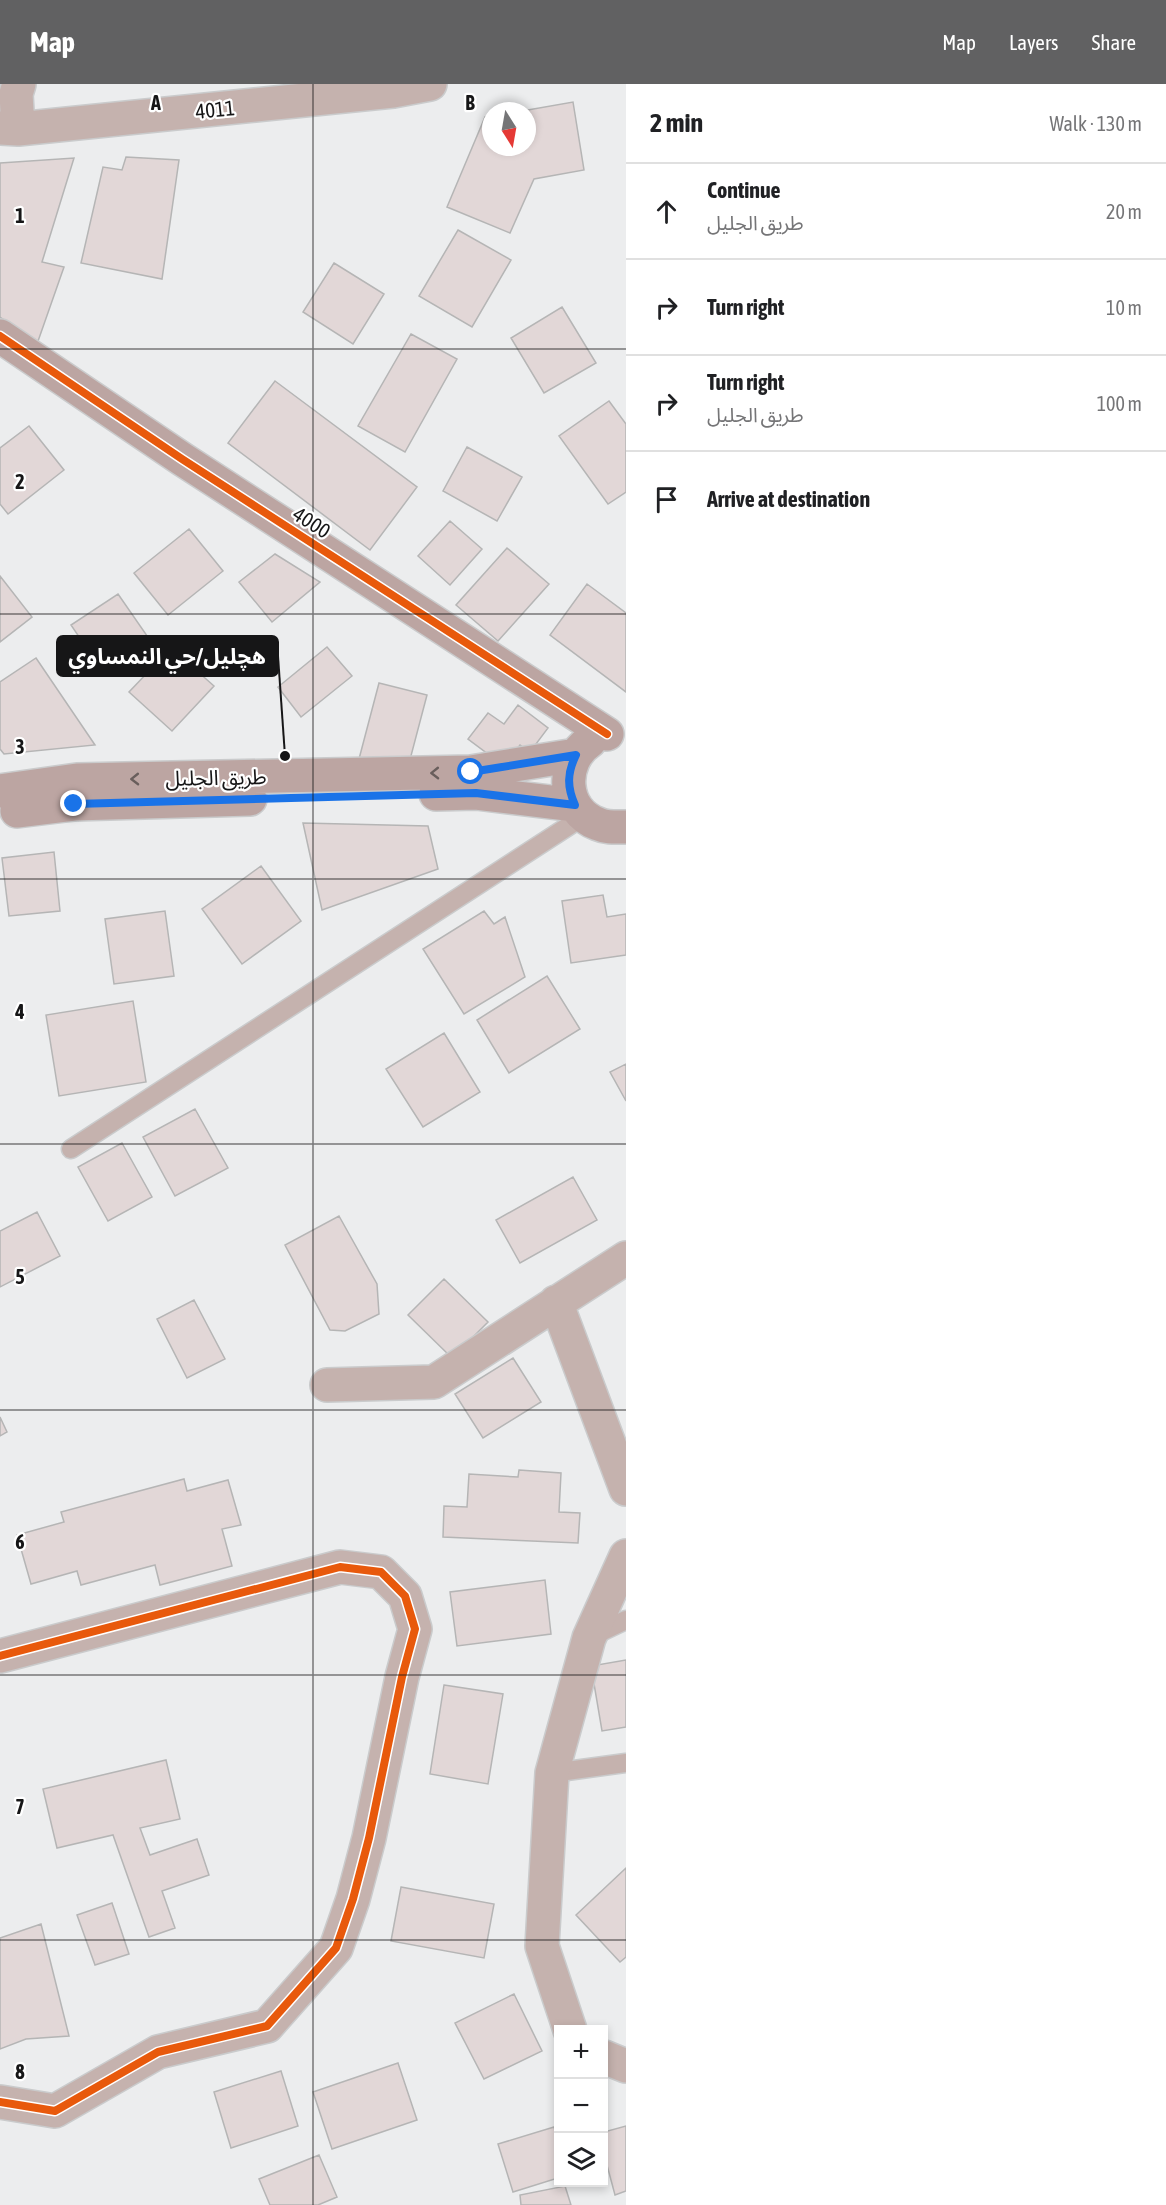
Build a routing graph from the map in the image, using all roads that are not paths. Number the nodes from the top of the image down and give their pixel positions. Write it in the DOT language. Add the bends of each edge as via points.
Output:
graph roads {
  1 [pos="19,84"];
  2 [pos="430,84"];
  3 [pos="393,88"];
  4 [pos="9,129"];
  5 [pos="0,336"];
  6 [pos="617,734"];
  7 [pos="576,755"];
  8 [pos="0,791"];
  9 [pos="580,811"];
  10 [pos="0,813"];
  11 [pos="626,827"];
  12 [pos="71,1149"];
  13 [pos="626,1258"];
  14 [pos="556,1302"];
  15 [pos="327,1385"];
  16 [pos="626,1488"];
  17 [pos="626,1556"];
  18 [pos="626,1620"];
  19 [pos="589,1638"];
  20 [pos="0,1656"];
  21 [pos="626,1763"];
  22 [pos="552,1773"];
  23 [pos="568,2025"];
  24 [pos="608,2059"];
  25 [pos="626,2066"];
  26 [pos="0,2102"];
  1 -- 4 [label="street"];
  2 -- 3 [label="street, 4011"];
  3 -- 4 [label="street, 4011"];
  5 -- 6 [label="street, 4000" via="182,459"];
  6 -- 7 [label="street" via="590,741"];
  7 -- 8 [label="street, طريق الجليل, one-way" via="471,772 77,780"];
  7 -- 9 [label="street" via="568,780"];
  9 -- 10 [label="street, طريق الجليل" via="476,793 74,804"];
  9 -- 11 [label="street, طريق الجليل" via="597,824"];
  9 -- 12 [label="lane"];
  13 -- 14 [label="street"];
  14 -- 15 [label="street" via="434,1382"];
  14 -- 16 [label="street"];
  17 -- 19 [label="street"];
  18 -- 19 [label="lane"];
  19 -- 22 [label="street"];
  20 -- 26 [label="street" via="340,1568 381,1572 405,1596 414,1629 369,1838 354,1899 336,1948 267,2026 158,2052 55,2111"];
  21 -- 22 [label="lane"];
  22 -- 23 [label="street" via="542,1946"];
  24 -- 25 [label="street"];
}
